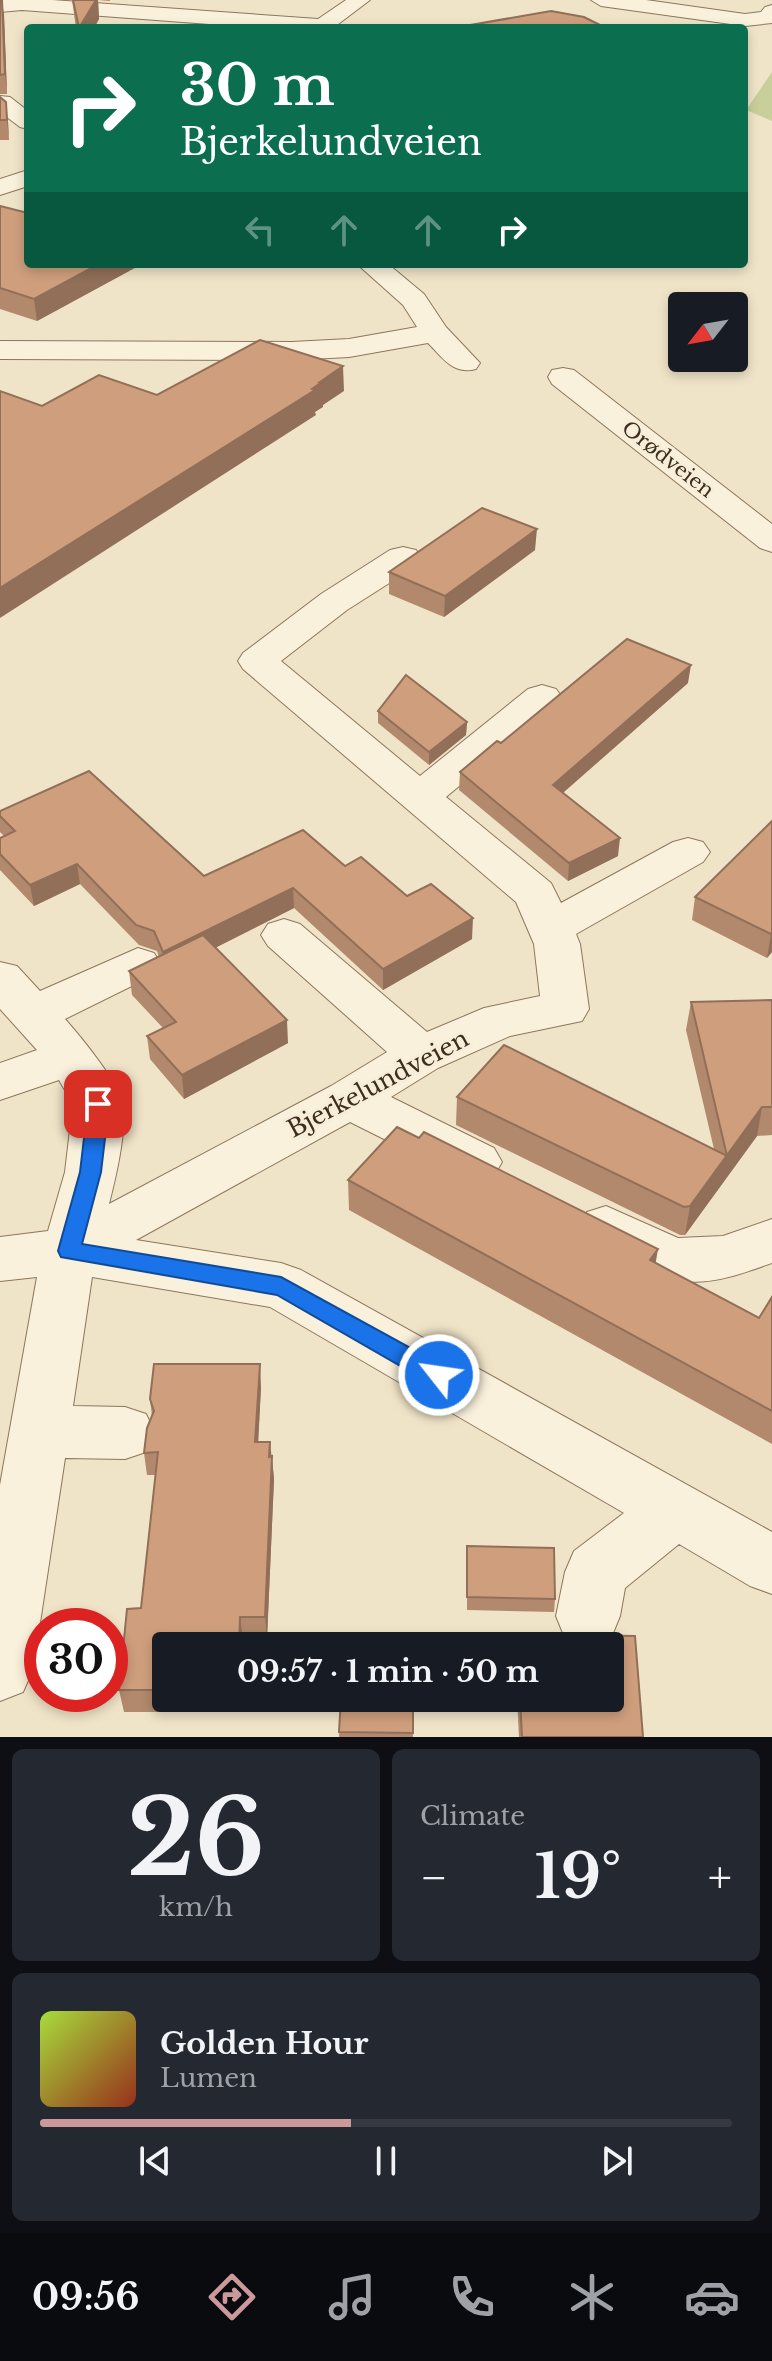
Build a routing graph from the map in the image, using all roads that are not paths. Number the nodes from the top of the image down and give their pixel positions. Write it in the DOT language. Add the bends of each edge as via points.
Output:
graph roads {
  1 [pos="360,0"];
  2 [pos="601,0"];
  3 [pos="272,1"];
  4 [pos="10,3"];
  5 [pos="772,11"];
  6 [pos="325,24"];
  7 [pos="2,102"];
  8 [pos="24,119"];
  9 [pos="24,179"];
  10 [pos="0,187"];
  11 [pos="376,268"];
  12 [pos="435,333"];
  13 [pos="0,350"];
  14 [pos="465,363"];
  15 [pos="563,377"];
  16 [pos="772,541"];
  17 [pos="403,558"];
  18 [pos="542,697"];
  19 [pos="420,797"];
  20 [pos="688,852"];
  21 [pos="551,928"];
  22 [pos="284,935"];
  23 [pos="138,964"];
  24 [pos="0,978"];
  25 [pos="34,1014"];
  26 [pos="421,1055"];
  27 [pos="71,1057"];
  28 [pos="0,1082"];
  29 [pos="349,1099"];
  30 [pos="772,1241"];
  31 [pos="69,1251"];
  32 [pos="0,1259"];
  33 [pos="40,1432"];
  34 [pos="125,1433"];
  35 [pos="675,1510"];
  36 [pos="772,1565"];
  37 [pos="588,1616"];
  38 [pos="0,1669"];
  1 -- 6 [label="street"];
  2 -- 5 [label="street" via="745,20 770,17"];
  3 -- 6 [label="street"];
  4 -- 6 [label="street"];
  7 -- 8 [label="street"];
  9 -- 10 [label="street"];
  11 -- 12 [label="street" via="414,300"];
  12 -- 13 [label="street" via="349,348 292,351"];
  12 -- 14 [label="street"];
  15 -- 16 [label="street, Orødveien"];
  17 -- 19 [label="street, Bjerkelundveien" via="257,661"];
  18 -- 19 [label="street"];
  19 -- 21 [label="street, Bjerkelundveien" via="535,894"];
  20 -- 21 [label="street"];
  21 -- 26 [label="street, Bjerkelundveien" via="565,1009 501,1020"];
  22 -- 26 [label="street"];
  23 -- 25 [label="street"];
  24 -- 25 [label="street"];
  25 -- 27 [label="street"];
  26 -- 29 [label="street, Bjerkelundveien"];
  27 -- 28 [label="street"];
  27 -- 31 [label="street" via="98,1104 91,1172"];
  29 -- 30 [label="street" via="673,1260 724,1258"];
  29 -- 31 [label="street, Bjerkelundveien"];
  31 -- 32 [label="street, Bjerkelundveien"];
  31 -- 33 [label="street"];
  31 -- 35 [label="street" via="281,1286"];
  33 -- 34 [label="street"];
  33 -- 38 [label="street"];
  35 -- 36 [label="street"];
  35 -- 37 [label="street" via="596,1572"];
}
